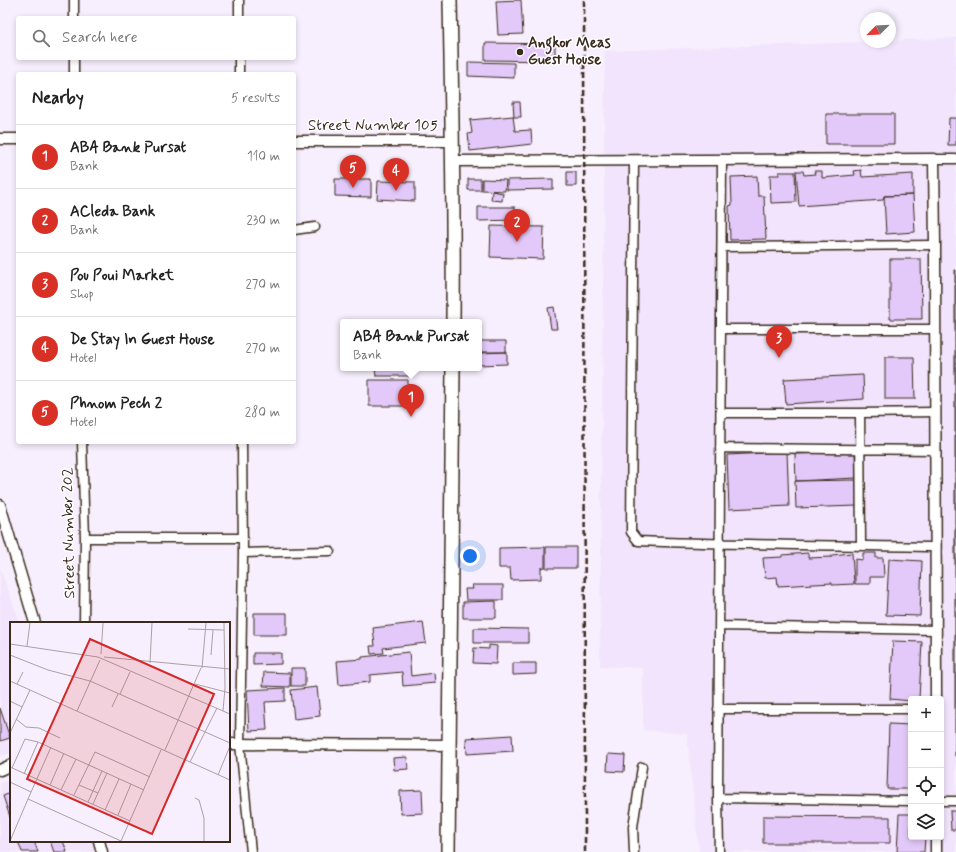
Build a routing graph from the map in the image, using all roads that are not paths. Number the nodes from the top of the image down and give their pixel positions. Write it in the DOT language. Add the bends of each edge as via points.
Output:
graph roads {
  1 [pos="74,0"];
  2 [pos="238,0"];
  3 [pos="450,0"];
  4 [pos="74,16"];
  5 [pos="239,16"];
  6 [pos="74,60"];
  7 [pos="239,60"];
  8 [pos="74,72"];
  9 [pos="239,72"];
  10 [pos="0,139"];
  11 [pos="16,139"];
  12 [pos="296,140"];
  13 [pos="452,141"];
  14 [pos="934,159"];
  15 [pos="956,159"];
  16 [pos="634,160"];
  17 [pos="722,160"];
  18 [pos="453,161"];
  19 [pos="315,227"];
  20 [pos="296,230"];
  21 [pos="935,245"];
  22 [pos="722,247"];
  23 [pos="453,319"];
  24 [pos="721,329"];
  25 [pos="935,329"];
  26 [pos="453,371"];
  27 [pos="936,412"];
  28 [pos="721,413"];
  29 [pos="860,413"];
  30 [pos="82,444"];
  31 [pos="242,444"];
  32 [pos="720,448"];
  33 [pos="861,449"];
  34 [pos="936,450"];
  35 [pos="0,505"];
  36 [pos="85,538"];
  37 [pos="242,538"];
  38 [pos="720,544"];
  39 [pos="861,545"];
  40 [pos="936,547"];
  41 [pos="330,551"];
  42 [pos="243,553"];
  43 [pos="35,622"];
  44 [pos="84,622"];
  45 [pos="719,626"];
  46 [pos="936,630"];
  47 [pos="936,696"];
  48 [pos="718,709"];
  49 [pos="908,709"];
  50 [pos="230,744"];
  51 [pos="240,744"];
  52 [pos="450,745"];
  53 [pos="10,766"];
  54 [pos="642,767"];
  55 [pos="0,770"];
  56 [pos="718,798"];
  57 [pos="908,801"];
  58 [pos="956,801"];
  59 [pos="944,802"];
  60 [pos="936,840"];
  61 [pos="99,842"];
  62 [pos="102,852"];
  63 [pos="251,852"];
  64 [pos="448,852"];
  65 [pos="634,852"];
  66 [pos="718,852"];
  67 [pos="936,852"];
  1 -- 4 [label="street"];
  2 -- 5 [label="street"];
  3 -- 13 [label="main road"];
  6 -- 8 [label="street"];
  7 -- 9 [label="street"];
  10 -- 11 [label="street"];
  12 -- 13 [label="street, Street Number 105"];
  13 -- 18 [label="main road"];
  14 -- 15 [label="street"];
  14 -- 17 [label="street"];
  14 -- 21 [label="street"];
  16 -- 17 [label="street"];
  16 -- 18 [label="street"];
  16 -- 38 [label="street" via="631,532 638,541"];
  17 -- 22 [label="street"];
  18 -- 23 [label="main road"];
  19 -- 20 [label="street"];
  21 -- 22 [label="street"];
  21 -- 25 [label="street"];
  22 -- 24 [label="street"];
  24 -- 25 [label="street"];
  24 -- 28 [label="street"];
  25 -- 27 [label="street"];
  26 -- 52 [label="main road"];
  27 -- 29 [label="street"];
  27 -- 34 [label="street"];
  28 -- 29 [label="street"];
  28 -- 32 [label="street"];
  29 -- 33 [label="street"];
  30 -- 36 [label="street, Street Number 202"];
  31 -- 37 [label="street"];
  32 -- 33 [label="street"];
  32 -- 38 [label="street"];
  33 -- 34 [label="street"];
  33 -- 39 [label="street"];
  34 -- 40 [label="street"];
  35 -- 43 [label="street"];
  36 -- 37 [label="street"];
  36 -- 44 [label="street, Street Number 202"];
  37 -- 42 [label="street"];
  38 -- 39 [label="street"];
  38 -- 45 [label="street"];
  39 -- 40 [label="street"];
  40 -- 46 [label="street"];
  41 -- 42 [label="street"];
  42 -- 51 [label="street"];
  45 -- 46 [label="street"];
  45 -- 48 [label="street"];
  46 -- 47 [label="street"];
  48 -- 49 [label="street"];
  48 -- 56 [label="street"];
  50 -- 51 [label="street"];
  51 -- 52 [label="street"];
  51 -- 63 [label="street"];
  52 -- 64 [label="main road"];
  53 -- 55 [label="street"];
  54 -- 65 [label="street" via="633,827"];
  56 -- 57 [label="street"];
  56 -- 66 [label="street"];
  58 -- 59 [label="street"];
  60 -- 67 [label="street"];
  61 -- 62 [label="street"];
}
